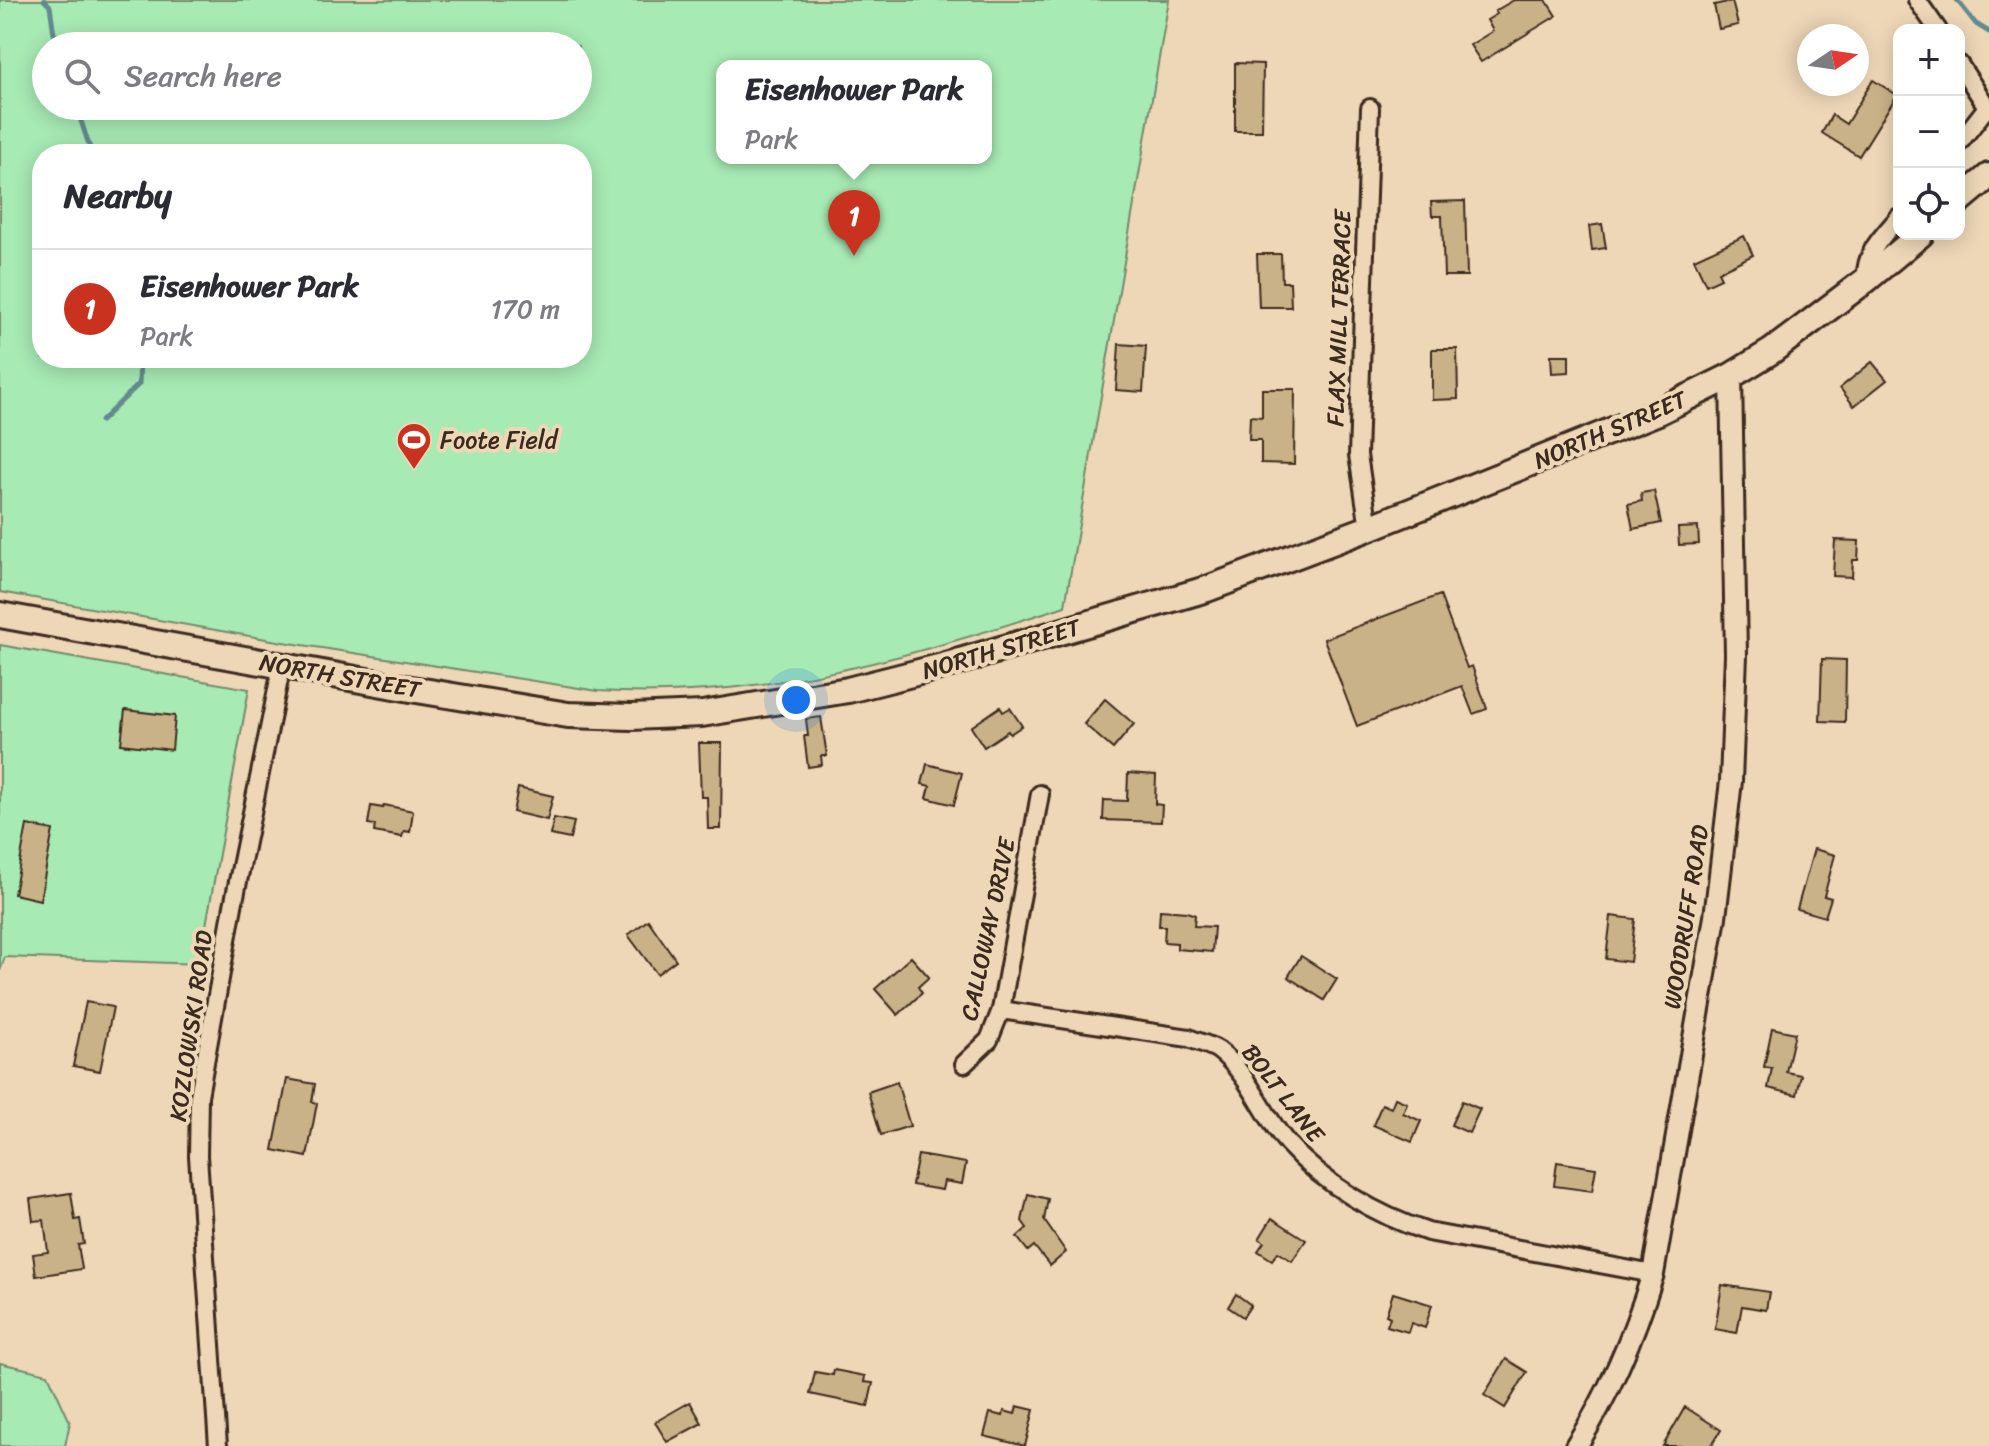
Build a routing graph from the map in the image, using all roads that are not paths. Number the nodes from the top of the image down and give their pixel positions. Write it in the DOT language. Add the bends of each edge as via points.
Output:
graph roads {
  1 [pos="1917,0"];
  2 [pos="1934,24"];
  3 [pos="1965,73"];
  4 [pos="1370,108"];
  5 [pos="1988,109"];
  6 [pos="1965,136"];
  7 [pos="1989,176"];
  8 [pos="1965,196"];
  9 [pos="1893,224"];
  10 [pos="1914,240"];
  11 [pos="1866,280"];
  12 [pos="1731,376"];
  13 [pos="1369,528"];
  14 [pos="0,615"];
  15 [pos="282,665"];
  16 [pos="1040,794"];
  17 [pos="1001,1010"];
  18 [pos="964,1064"];
  19 [pos="1653,1274"];
  20 [pos="218,1446"];
  21 [pos="1576,1446"];
  1 -- 2 [label="street"];
  3 -- 5 [label="street"];
  4 -- 13 [label="street, FLAX MILL TERRACE" via="1358,455"];
  5 -- 6 [label="street"];
  7 -- 8 [label="main road"];
  9 -- 11 [label="street" via="1873,248"];
  10 -- 11 [label="main road, NORTH STREET"];
  11 -- 12 [label="main road, NORTH STREET"];
  12 -- 13 [label="main road, NORTH STREET" via="1630,424"];
  12 -- 19 [label="street, WOODRUFF ROAD" via="1736,655 1731,781 1715,917"];
  13 -- 15 [label="main road, NORTH STREET" via="1207,589 943,666 848,690 702,714 568,715"];
  14 -- 15 [label="main road, NORTH STREET"];
  15 -- 20 [label="street, KOZLOWSKI ROAD" via="199,1096 198,1156"];
  16 -- 17 [label="street, CALLOWAY DRIVE"];
  17 -- 18 [label="street, CALLOWAY DRIVE" via="989,1040"];
  17 -- 19 [label="street, BOLT LANE" via="1189,1038 1217,1049 1287,1142 1319,1175 1403,1224"];
  19 -- 21 [label="street, WOODRUFF ROAD" via="1611,1384"];
}
